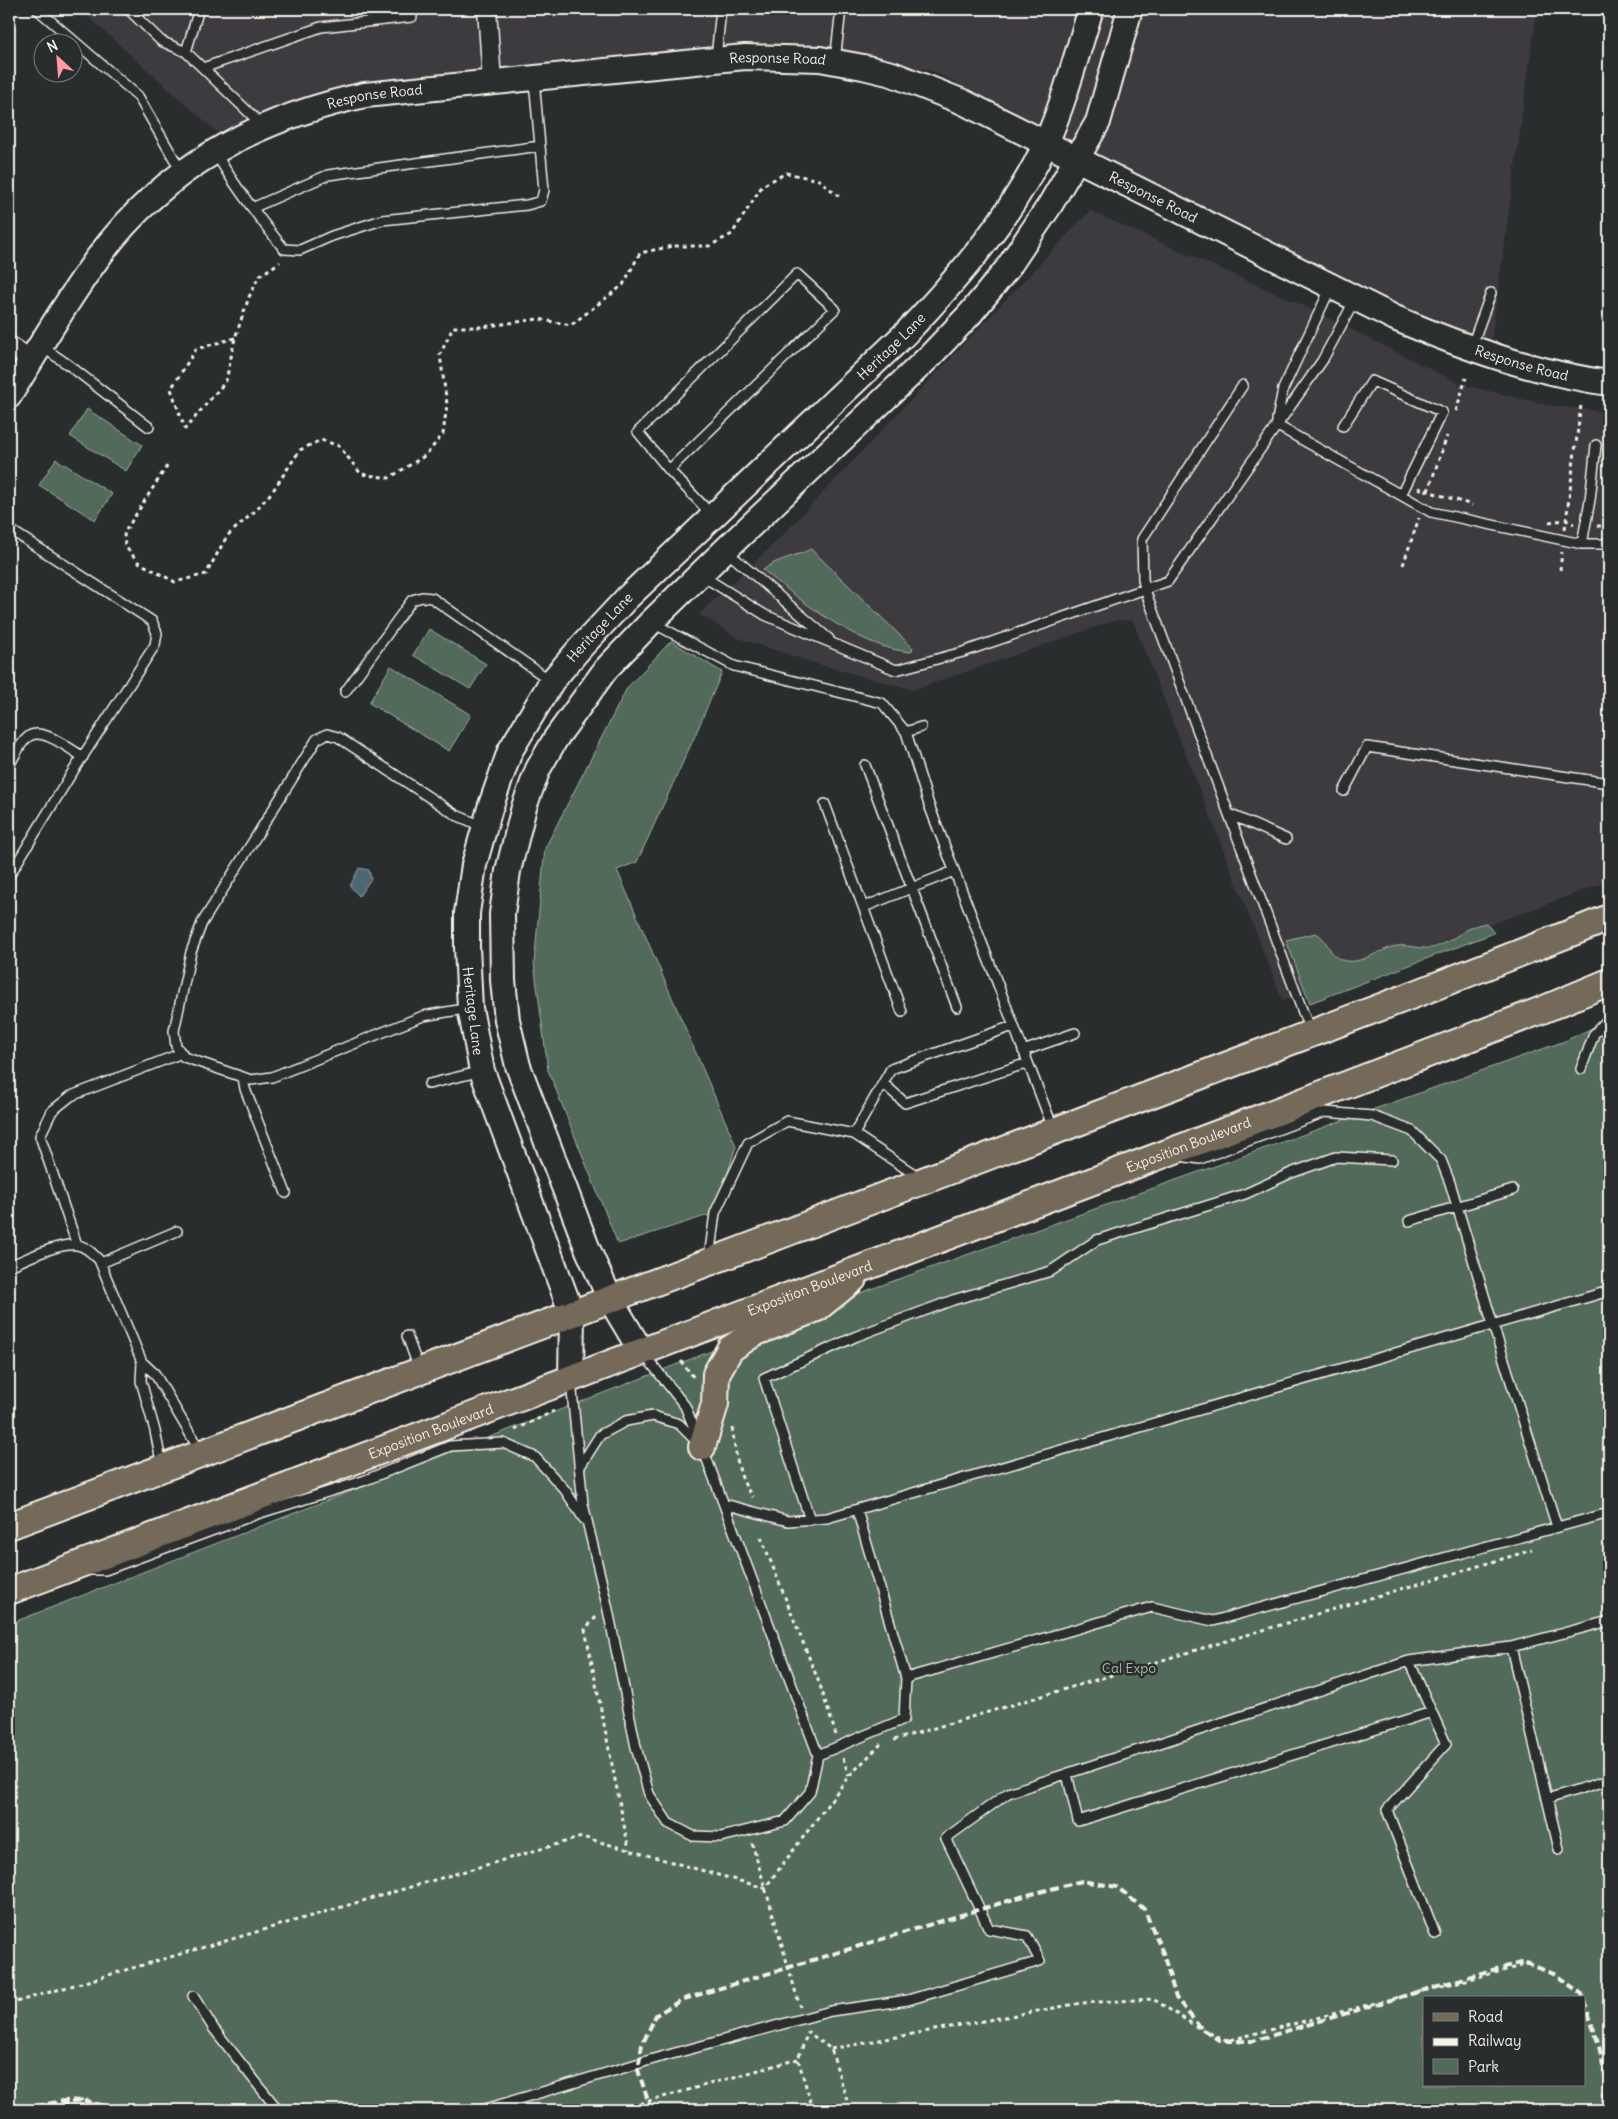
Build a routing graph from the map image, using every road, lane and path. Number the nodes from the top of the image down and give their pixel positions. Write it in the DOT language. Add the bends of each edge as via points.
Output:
graph roads {
  1 [pos="37,9"];
  2 [pos="128,9"];
  3 [pos="199,9"];
  4 [pos="412,9"];
  5 [pos="487,9"];
  6 [pos="721,9"];
  7 [pos="840,9"];
  8 [pos="1091,9"];
  9 [pos="1130,9"];
  10 [pos="186,52"];
  11 [pos="716,60"];
  12 [pos="835,62"];
  13 [pos="203,68"];
  14 [pos="534,77"];
  15 [pos="492,81"];
  16 [pos="263,126"];
  17 [pos="1046,142"];
  18 [pos="540,146"];
  19 [pos="215,151"];
  20 [pos="1076,158"];
  21 [pos="182,174"];
  22 [pos="839,196"];
  23 [pos="252,208"];
  24 [pos="300,250"];
  25 [pos="1332,286"];
  26 [pos="1491,293"];
  27 [pos="1356,298"];
  28 [pos="235,338"];
  29 [pos="9,345"];
  30 [pos="1471,348"];
  31 [pos="36,353"];
  32 [pos="1466,378"];
  33 [pos="1609,383"];
  34 [pos="1243,385"];
  35 [pos="9,396"];
  36 [pos="1581,405"];
  37 [pos="1454,414"];
  38 [pos="1276,425"];
  39 [pos="1343,426"];
  40 [pos="149,428"];
  41 [pos="1449,430"];
  42 [pos="1596,445"];
  43 [pos="167,466"];
  44 [pos="669,470"];
  45 [pos="1407,483"];
  46 [pos="1428,491"];
  47 [pos="1402,495"];
  48 [pos="1474,506"];
  49 [pos="1423,507"];
  50 [pos="714,516"];
  51 [pos="1566,520"];
  52 [pos="1548,522"];
  53 [pos="1585,525"];
  54 [pos="1609,526"];
  55 [pos="9,529"];
  56 [pos="1564,540"];
  57 [pos="1582,544"];
  58 [pos="1609,544"];
  59 [pos="725,550"];
  60 [pos="1403,565"];
  61 [pos="1560,570"];
  62 [pos="700,575"];
  63 [pos="1146,590"];
  64 [pos="651,622"];
  65 [pos="837,646"];
  66 [pos="552,682"];
  67 [pos="346,692"];
  68 [pos="921,727"];
  69 [pos="906,732"];
  70 [pos="83,757"];
  71 [pos="865,765"];
  72 [pos="9,766"];
  73 [pos="1609,784"];
  74 [pos="1344,791"];
  75 [pos="825,804"];
  76 [pos="1229,814"];
  77 [pos="484,827"];
  78 [pos="1286,839"];
  79 [pos="954,871"];
  80 [pos="9,876"];
  81 [pos="912,888"];
  82 [pos="864,908"];
  83 [pos="1609,918"];
  84 [pos="1609,982"];
  85 [pos="957,1007"];
  86 [pos="470,1008"];
  87 [pos="902,1012"];
  88 [pos="1609,1018"];
  89 [pos="1013,1026"];
  90 [pos="1074,1033"];
  91 [pos="1311,1034"];
  92 [pos="1023,1051"];
  93 [pos="182,1053"];
  94 [pos="1028,1063"];
  95 [pos="1581,1069"];
  96 [pos="482,1071"];
  97 [pos="243,1078"];
  98 [pos="883,1083"];
  99 [pos="429,1084"];
  100 [pos="1054,1131"];
  101 [pos="854,1134"];
  102 [pos="1165,1154"];
  103 [pos="1392,1160"];
  104 [pos="923,1180"];
  105 [pos="1513,1190"];
  106 [pos="286,1193"];
  107 [pos="1458,1207"];
  108 [pos="1409,1221"];
  109 [pos="177,1231"];
  110 [pos="77,1244"];
  111 [pos="100,1263"];
  112 [pos="708,1263"];
  113 [pos="871,1264"];
  114 [pos="9,1266"];
  115 [pos="1609,1291"];
  116 [pos="610,1299"];
  117 [pos="572,1314"];
  118 [pos="1492,1325"];
  119 [pos="406,1336"];
  120 [pos="641,1351"];
  121 [pos="142,1362"];
  122 [pos="420,1371"];
  123 [pos="571,1378"];
  124 [pos="554,1411"];
  125 [pos="731,1423"];
  126 [pos="515,1430"];
  127 [pos="702,1447"];
  128 [pos="201,1454"];
  129 [pos="163,1468"];
  130 [pos="579,1468"];
  131 [pos="755,1499"];
  132 [pos="724,1504"];
  133 [pos="857,1510"];
  134 [pos="1609,1512"];
  135 [pos="810,1520"];
  136 [pos="588,1525"];
  137 [pos="9,1526"];
  138 [pos="1558,1527"];
  139 [pos="762,1537"];
  140 [pos="1533,1550"];
  141 [pos="64,1570"];
  142 [pos="9,1591"];
  143 [pos="607,1605"];
  144 [pos="1609,1620"];
  145 [pos="1511,1648"];
  146 [pos="1409,1661"];
  147 [pos="906,1678"];
  148 [pos="1432,1712"];
  149 [pos="891,1740"];
  150 [pos="882,1743"];
  151 [pos="840,1746"];
  152 [pos="818,1755"];
  153 [pos="1067,1774"];
  154 [pos="849,1776"];
  155 [pos="1609,1780"];
  156 [pos="1547,1799"];
  157 [pos="748,1830"];
  158 [pos="1559,1849"];
  159 [pos="629,1850"];
  160 [pos="765,1888"];
  161 [pos="1435,1934"];
  162 [pos="1529,1964"];
  163 [pos="794,1988"];
  164 [pos="193,1996"];
  165 [pos="9,2004"];
  166 [pos="831,2049"];
  167 [pos="798,2060"];
  168 [pos="40,2110"];
  169 [pos="109,2110"];
  170 [pos="278,2110"];
  171 [pos="482,2110"];
  172 [pos="617,2110"];
  173 [pos="813,2110"];
  174 [pos="850,2110"];
  1 -- 21 [label="lane" via="138,96"];
  2 -- 10 [label="lane" via="161,41"];
  3 -- 10 [label="lane"];
  4 -- 13 [label="lane" via="412,17 321,27"];
  5 -- 15 [label="street"];
  6 -- 11 [label="lane"];
  7 -- 12 [label="lane"];
  8 -- 17 [label="main road, Heritage Lane"];
  9 -- 20 [label="main road" via="1098,122"];
  10 -- 13 [label="lane"];
  11 -- 12 [label="main road, Response Road" via="790,57"];
  11 -- 14 [label="main road, Response Road"];
  12 -- 17 [label="main road, Response Road" via="892,74 935,90"];
  13 -- 16 [label="lane"];
  14 -- 15 [label="main road, Response Road"];
  14 -- 18 [label="lane"];
  15 -- 16 [label="main road, Response Road" via="364,95 322,104"];
  16 -- 19 [label="main road, Response Road"];
  17 -- 20 [label="main road, Response Road"];
  17 -- 50 [label="main road, Heritage Lane" via="1024,185 980,249 945,292"];
  18 -- 23 [label="lane" via="328,175"];
  18 -- 24 [label="lane" via="544,190 541,201 382,220"];
  19 -- 21 [label="main road, Response Road"];
  19 -- 23 [label="lane"];
  20 -- 25 [label="main road, Response Road"];
  20 -- 59 [label="main road" via="1050,205 1007,269 970,314"];
  21 -- 31 [label="main road, Response Road" via="125,225 97,259"];
  22 -- 43 [label="path" via="819,180 786,173 762,186 732,234 709,246 673,246 640,252 622,285 571,325 538,319 482,327 453,327 440,355 447,404 443,434 426,456 389,478 362,474 339,446 321,440 300,450 272,492 227,536 206,574 175,582 138,562 124,546 124,533"];
  23 -- 24 [label="lane" via="284,249"];
  24 -- 28 [label="path" via="259,276"];
  25 -- 27 [label="main road, Response Road"];
  25 -- 38 [label="lane" via="1283,389"];
  26 -- 30 [label="lane"];
  27 -- 30 [label="main road, Response Road"];
  27 -- 38 [label="lane" via="1322,361"];
  28 -- 28 [label="path" via="226,381 185,428 171,389 196,349"];
  29 -- 31 [label="street"];
  30 -- 33 [label="main road, Response Road" via="1547,370"];
  31 -- 35 [label="main road, Response Road"];
  31 -- 40 [label="lane"];
  32 -- 37 [label="path"];
  34 -- 63 [label="lane" via="1142,539"];
  36 -- 51 [label="path"];
  38 -- 47 [label="lane"];
  38 -- 63 [label="lane" via="1168,581"];
  39 -- 45 [label="lane" via="1372,381 1442,412"];
  41 -- 46 [label="path"];
  42 -- 53 [label="lane"];
  44 -- 44 [label="lane" via="835,309 797,274 638,432"];
  44 -- 50 [label="lane"];
  45 -- 46 [label="path"];
  45 -- 47 [label="lane"];
  46 -- 48 [label="path"];
  46 -- 49 [label="path"];
  47 -- 49 [label="lane"];
  49 -- 56 [label="lane" via="1431,512"];
  49 -- 60 [label="path"];
  50 -- 66 [label="main road, Heritage Lane" via="627,598"];
  51 -- 52 [label="path"];
  51 -- 53 [label="path"];
  51 -- 56 [label="path"];
  53 -- 54 [label="path"];
  53 -- 57 [label="lane"];
  55 -- 70 [label="lane" via="152,621 157,633 156,645"];
  56 -- 57 [label="lane"];
  56 -- 61 [label="path"];
  57 -- 58 [label="lane"];
  59 -- 62 [label="main road"];
  59 -- 65 [label="lane"];
  62 -- 64 [label="main road"];
  62 -- 65 [label="lane" via="765,615"];
  63 -- 65 [label="lane" via="963,652 896,670"];
  63 -- 76 [label="lane"];
  64 -- 69 [label="lane" via="734,666 882,703"];
  64 -- 116 [label="main road" via="606,669 556,738 538,769 519,821 502,914 507,1020 518,1066"];
  66 -- 67 [label="lane" via="432,598 422,596 412,600"];
  66 -- 77 [label="main road, Heritage Lane" via="510,752"];
  68 -- 69 [label="lane"];
  69 -- 79 [label="lane"];
  70 -- 72 [label="lane" via="42,733 34,733 27,737"];
  70 -- 80 [label="lane"];
  71 -- 81 [label="lane"];
  73 -- 74 [label="lane" via="1367,747"];
  75 -- 82 [label="lane"];
  76 -- 78 [label="lane"];
  76 -- 91 [label="lane"];
  77 -- 86 [label="main road, Heritage Lane" via="467,913"];
  77 -- 93 [label="lane" via="456,815 338,737 327,734 317,740 202,923 191,952 174,1031 176,1046"];
  79 -- 81 [label="lane"];
  79 -- 89 [label="lane"];
  81 -- 82 [label="lane"];
  81 -- 85 [label="lane"];
  82 -- 87 [label="lane"];
  83 -- 91 [label="main road"];
  84 -- 102 [label="main road, Exposition Boulevard"];
  86 -- 96 [label="main road, Heritage Lane"];
  86 -- 97 [label="lane" via="423,1016 272,1078"];
  88 -- 95 [label="lane" via="1594,1034"];
  89 -- 92 [label="lane"];
  89 -- 98 [label="lane" via="891,1069"];
  90 -- 92 [label="lane"];
  91 -- 100 [label="main road"];
  92 -- 94 [label="lane"];
  93 -- 97 [label="lane" via="184,1057"];
  93 -- 110 [label="lane" via="71,1096 52,1111 40,1136"];
  94 -- 98 [label="lane" via="905,1103"];
  94 -- 100 [label="lane"];
  96 -- 99 [label="lane"];
  96 -- 117 [label="main road, Heritage Lane"];
  97 -- 106 [label="lane" via="244,1089"];
  98 -- 101 [label="lane"];
  100 -- 104 [label="main road"];
  101 -- 104 [label="lane"];
  101 -- 112 [label="lane" via="786,1121 748,1143 715,1213"];
  102 -- 107 [label="lane" via="1200,1159 1325,1112 1372,1116 1412,1131 1441,1160"];
  102 -- 113 [label="main road, Exposition Boulevard"];
  103 -- 135 [label="lane" via="1336,1157 1244,1194 1097,1240 1051,1270 952,1300 857,1336 764,1378"];
  104 -- 112 [label="main road"];
  105 -- 107 [label="lane"];
  107 -- 108 [label="lane"];
  107 -- 118 [label="lane"];
  109 -- 111 [label="lane"];
  110 -- 111 [label="lane" via="86,1248"];
  110 -- 114 [label="lane" via="60,1246"];
  111 -- 121 [label="lane"];
  112 -- 116 [label="main road"];
  113 -- 120 [label="main road, Exposition Boulevard"];
  113 -- 127 [label="main road" via="817,1308 754,1333 730,1349 716,1374 715,1404"];
  115 -- 118 [label="lane"];
  116 -- 117 [label="main road"];
  116 -- 120 [label="main road"];
  117 -- 122 [label="main road"];
  117 -- 123 [label="main road, Heritage Lane"];
  118 -- 133 [label="lane"];
  118 -- 138 [label="lane"];
  119 -- 122 [label="lane"];
  120 -- 123 [label="main road, Exposition Boulevard"];
  120 -- 127 [label="lane" via="685,1406"];
  121 -- 128 [label="lane" via="155,1374"];
  121 -- 129 [label="lane" via="141,1381"];
  122 -- 128 [label="main road"];
  123 -- 130 [label="lane"];
  123 -- 141 [label="main road, Exposition Boulevard"];
  124 -- 126 [label="path"];
  125 -- 131 [label="path" via="739,1470 746,1488"];
  127 -- 130 [label="lane" via="678,1424 653,1416 626,1421 600,1434"];
  127 -- 132 [label="lane"];
  128 -- 129 [label="main road"];
  129 -- 137 [label="main road"];
  130 -- 136 [label="lane"];
  132 -- 135 [label="lane" via="788,1521"];
  132 -- 152 [label="lane"];
  133 -- 135 [label="lane"];
  133 -- 147 [label="lane"];
  134 -- 138 [label="lane"];
  136 -- 141 [label="lane" via="565,1490 535,1458 503,1442 450,1446 363,1481 257,1514 106,1570"];
  136 -- 143 [label="lane"];
  138 -- 147 [label="lane" via="1213,1621 1152,1607"];
  139 -- 151 [label="path" via="820,1685"];
  140 -- 149 [label="path"];
  141 -- 142 [label="main road, Exposition Boulevard"];
  143 -- 157 [label="lane" via="649,1794 668,1823 693,1836 722,1837"];
  143 -- 159 [label="path" via="585,1629"];
  144 -- 145 [label="lane"];
  145 -- 146 [label="lane"];
  145 -- 156 [label="lane"];
  146 -- 148 [label="lane"];
  146 -- 153 [label="lane"];
  147 -- 151 [label="lane" via="904,1719"];
  148 -- 153 [label="lane" via="1078,1821"];
  148 -- 161 [label="lane" via="1446,1744 1386,1810"];
  150 -- 154 [label="path"];
  151 -- 152 [label="lane"];
  151 -- 154 [label="path"];
  152 -- 157 [label="lane" via="810,1792 785,1821"];
  153 -- 171 [label="lane" via="1008,1793 946,1838 989,1929 1027,1936 1040,1961 908,2000 831,2011"];
  154 -- 160 [label="path"];
  155 -- 156 [label="lane"];
  156 -- 158 [label="lane"];
  157 -- 160 [label="path"];
  159 -- 160 [label="path"];
  159 -- 165 [label="path" via="582,1837"];
  160 -- 163 [label="path"];
  162 -- 166 [label="path" via="1226,2041 1197,2027 1154,1999 1082,2003"];
  164 -- 170 [label="lane" via="214,2029"];
  166 -- 167 [label="path" via="808,2032"];
  166 -- 174 [label="path"];
  167 -- 172 [label="path"];
  167 -- 173 [label="path"];
  168 -- 169 [label="path" via="86,2099"];
}
